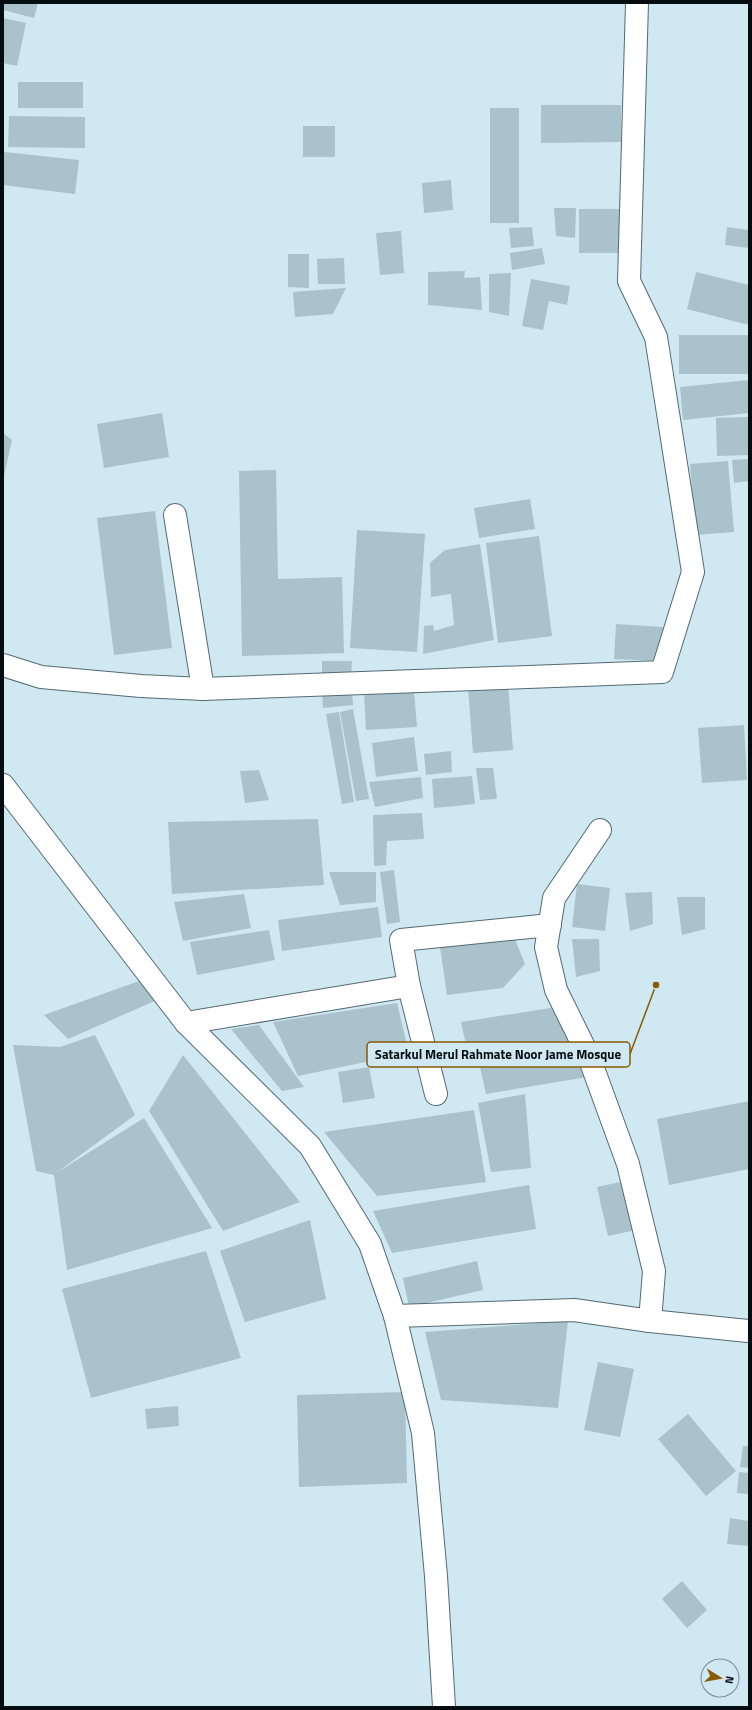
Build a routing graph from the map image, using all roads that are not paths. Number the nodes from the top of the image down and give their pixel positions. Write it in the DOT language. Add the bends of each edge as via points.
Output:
graph roads {
  1 [pos="637,3"];
  2 [pos="175,515"];
  3 [pos="3,665"];
  4 [pos="203,689"];
  5 [pos="3,785"];
  6 [pos="600,830"];
  7 [pos="550,925"];
  8 [pos="409,986"];
  9 [pos="186,1023"];
  10 [pos="436,1094"];
  11 [pos="395,1316"];
  12 [pos="650,1321"];
  13 [pos="748,1331"];
  14 [pos="444,1707"];
  1 -- 4 [label="street" via="629,280 656,337 693,572 662,672"];
  2 -- 4 [label="street"];
  3 -- 4 [label="street" via="41,676"];
  5 -- 9 [label="street"];
  6 -- 7 [label="street" via="554,898"];
  7 -- 8 [label="street" via="401,940"];
  7 -- 12 [label="street" via="546,947 556,990 589,1057 628,1164 654,1271"];
  8 -- 9 [label="street"];
  8 -- 10 [label="street"];
  9 -- 11 [label="street" via="310,1146 370,1244"];
  11 -- 12 [label="street" via="574,1310"];
  11 -- 14 [label="street" via="423,1433 436,1576"];
  12 -- 13 [label="street"];
}
